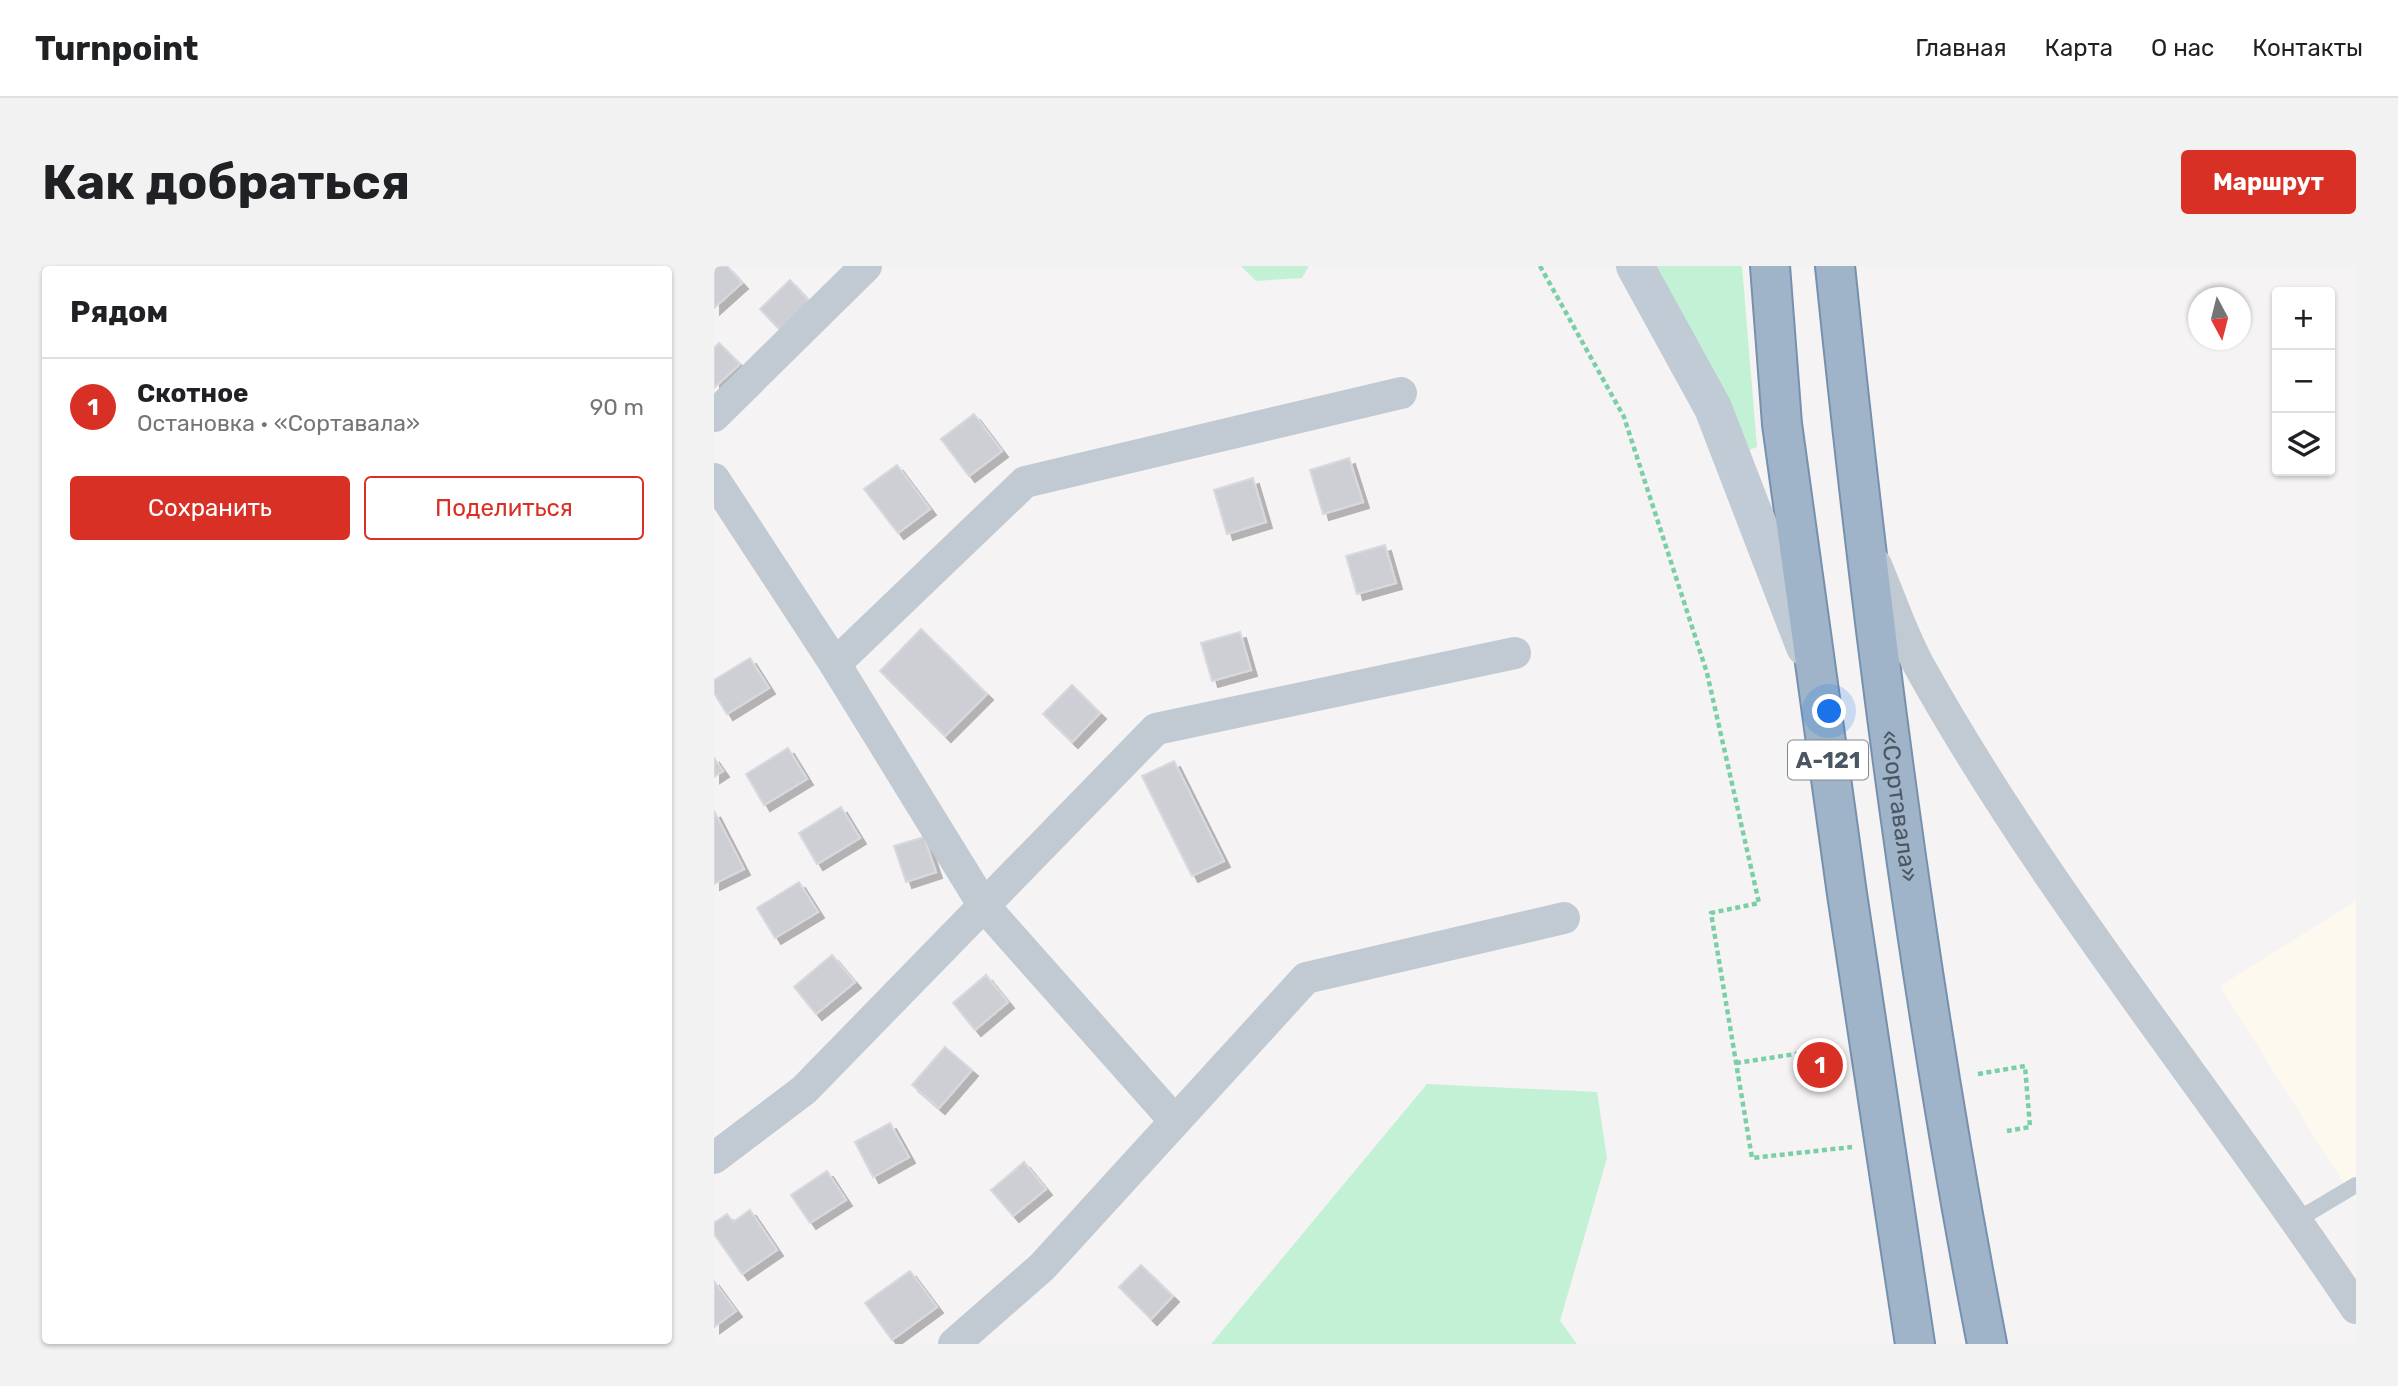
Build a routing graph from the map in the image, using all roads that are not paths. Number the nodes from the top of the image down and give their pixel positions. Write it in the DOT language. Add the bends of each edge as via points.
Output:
graph roads {
  1 [pos="866,266"];
  2 [pos="1635,266"];
  3 [pos="1770,266"];
  4 [pos="1835,266"];
  5 [pos="1401,393"];
  6 [pos="714,416"];
  7 [pos="714,478"];
  8 [pos="1866,542"];
  9 [pos="1515,653"];
  10 [pos="835,663"];
  11 [pos="1817,681"];
  12 [pos="984,906"];
  13 [pos="1564,918"];
  14 [pos="1174,1120"];
  15 [pos="714,1158"];
  16 [pos="2356,1185"];
  17 [pos="2297,1220"];
  18 [pos="2356,1308"];
  19 [pos="954,1344"];
  20 [pos="1915,1344"];
  21 [pos="1987,1344"];
  1 -- 6 [label="street"];
  2 -- 11 [label="main road" via="1713,408"];
  3 -- 11 [label="highway, А-121" via="1782,424"];
  4 -- 8 [label="highway, «Сортавала» / А-121"];
  5 -- 10 [label="street" via="1025,482"];
  7 -- 10 [label="street"];
  8 -- 17 [label="street" via="1921,669 2061,895"];
  8 -- 21 [label="highway, «Сортавала» / А-121" via="1959,1201"];
  9 -- 12 [label="street" via="1156,729"];
  10 -- 12 [label="street"];
  11 -- 20 [label="highway, А-121"];
  12 -- 14 [label="street"];
  12 -- 15 [label="street" via="804,1090"];
  13 -- 14 [label="street" via="1306,978"];
  14 -- 19 [label="street" via="1042,1267"];
  16 -- 17 [label="lane"];
  17 -- 18 [label="street"];
}
